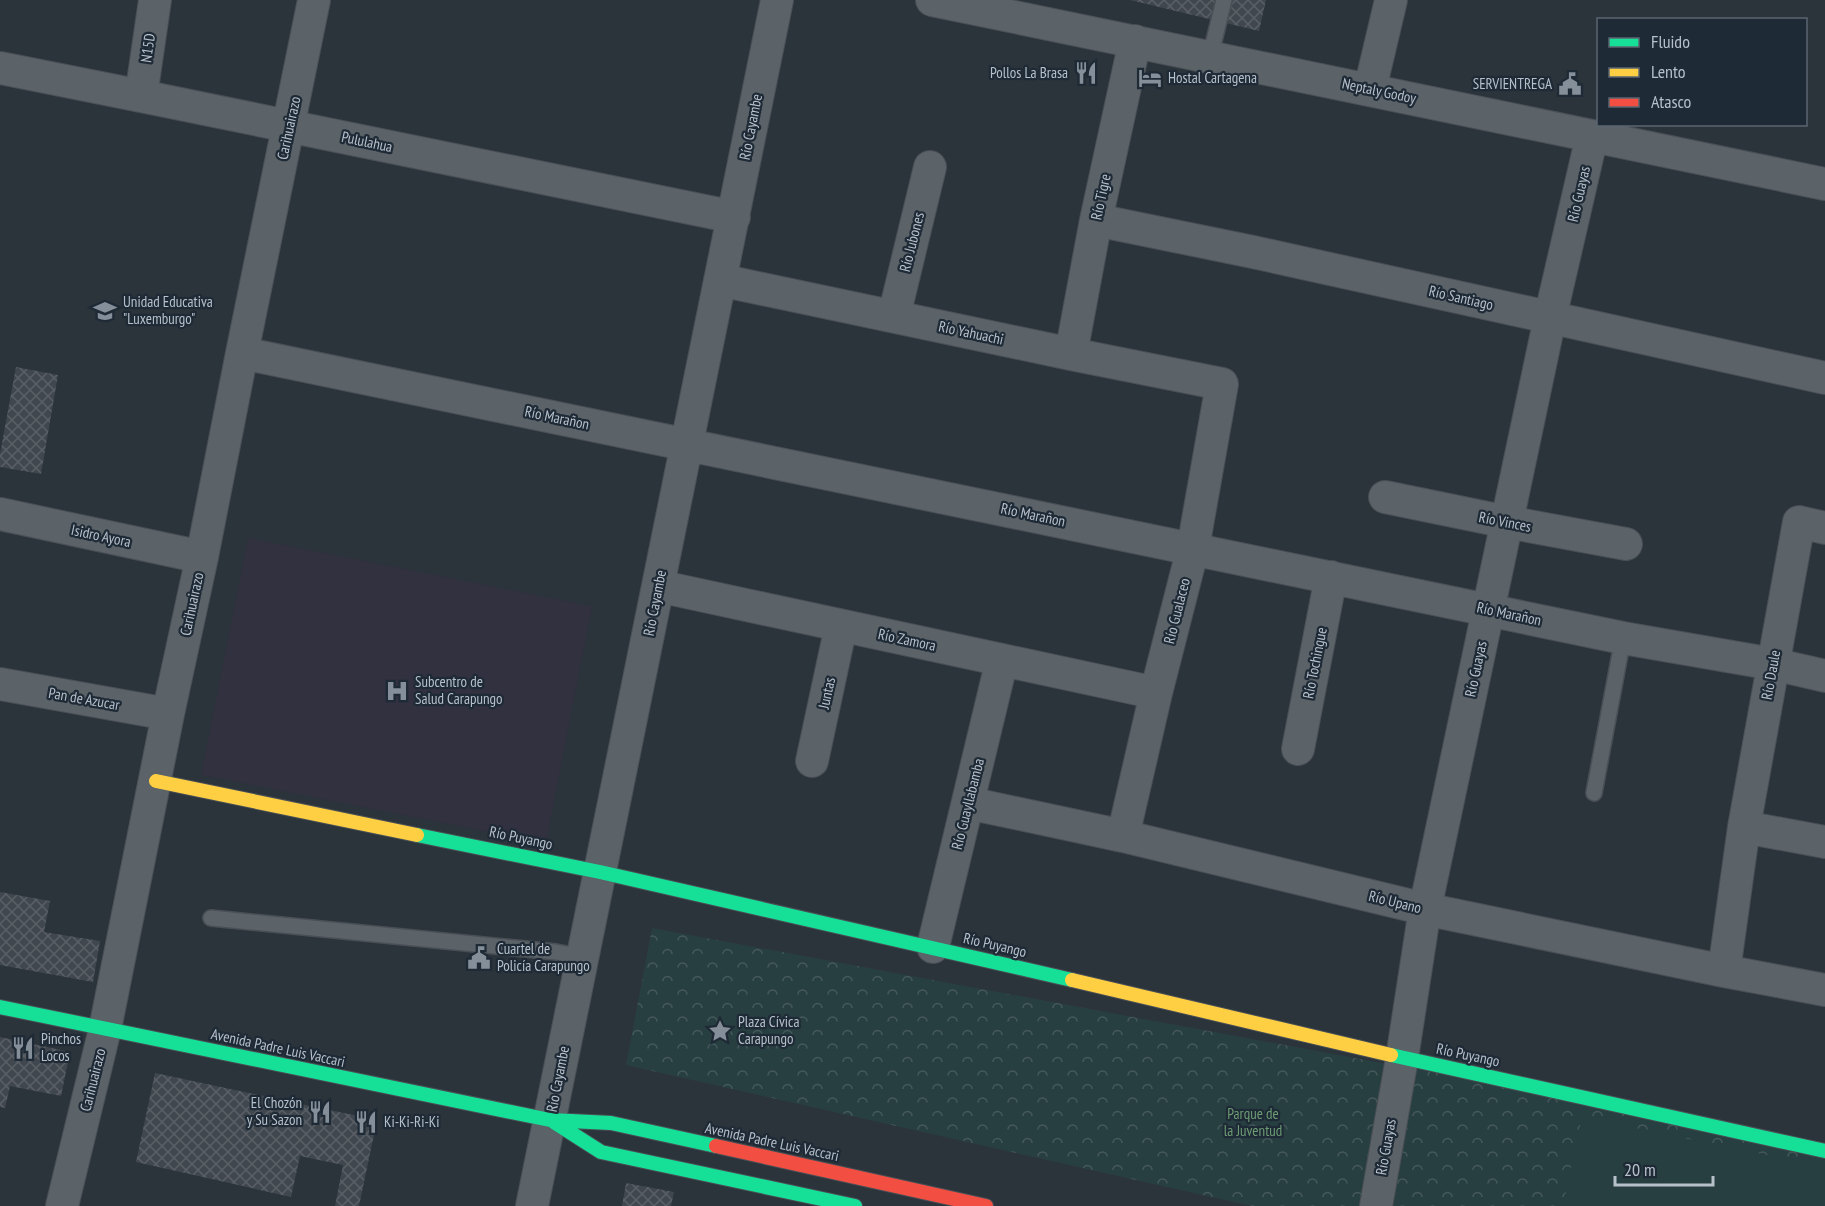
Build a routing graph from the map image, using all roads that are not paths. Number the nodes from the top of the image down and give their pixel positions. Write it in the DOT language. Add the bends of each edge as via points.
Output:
graph roads {
  1 [pos="154,0"];
  2 [pos="314,0"];
  3 [pos="777,0"];
  4 [pos="932,0"];
  5 [pos="1224,0"];
  6 [pos="1391,0"];
  7 [pos="1134,41"];
  8 [pos="1209,57"];
  9 [pos="0,68"];
  10 [pos="1370,89"];
  11 [pos="141,96"];
  12 [pos="289,126"];
  13 [pos="1592,136"];
  14 [pos="930,167"];
  15 [pos="1825,184"];
  16 [pos="734,217"];
  17 [pos="1096,220"];
  18 [pos="720,280"];
  19 [pos="894,316"];
  20 [pos="1550,318"];
  21 [pos="242,353"];
  22 [pos="1071,354"];
  23 [pos="1825,378"];
  24 [pos="1222,384"];
  25 [pos="685,444"];
  26 [pos="1385,497"];
  27 [pos="0,514"];
  28 [pos="1817,520"];
  29 [pos="1507,522"];
  30 [pos="1626,544"];
  31 [pos="1193,548"];
  32 [pos="202,558"];
  33 [pos="1331,577"];
  34 [pos="658,586"];
  35 [pos="1488,609"];
  36 [pos="841,626"];
  37 [pos="1623,638"];
  38 [pos="1002,660"];
  39 [pos="1773,664"];
  40 [pos="1825,675"];
  41 [pos="0,684"];
  42 [pos="1156,693"];
  43 [pos="168,714"];
  44 [pos="1298,749"];
  45 [pos="812,761"];
  46 [pos="156,781"];
  47 [pos="1594,793"];
  48 [pos="968,803"];
  49 [pos="1744,827"];
  50 [pos="1123,836"];
  51 [pos="1825,842"];
  52 [pos="600,872"];
  53 [pos="1425,909"];
  54 [pos="211,918"];
  55 [pos="933,947"];
  56 [pos="582,957"];
  57 [pos="1724,971"];
  58 [pos="1825,990"];
  59 [pos="0,1007"];
  60 [pos="105,1029"];
  61 [pos="1402,1058"];
  62 [pos="550,1120"];
  63 [pos="1825,1151"];
  64 [pos="62,1206"];
  65 [pos="532,1206"];
  66 [pos="855,1206"];
  67 [pos="986,1206"];
  68 [pos="1376,1206"];
  1 -- 11 [label="street, N15D"];
  2 -- 12 [label="street, Carihuairazo"];
  3 -- 16 [label="street, Río Cayambe"];
  4 -- 7 [label="street, Neptaly Godoy"];
  5 -- 8 [label="lane"];
  6 -- 10 [label="street"];
  7 -- 8 [label="street, Neptaly Godoy"];
  7 -- 17 [label="street, Río Tigre"];
  8 -- 10 [label="street, Neptaly Godoy"];
  9 -- 11 [label="street, Pululahua"];
  10 -- 13 [label="street, Neptaly Godoy"];
  11 -- 12 [label="street, Pululahua"];
  12 -- 16 [label="street, Pululahua"];
  12 -- 21 [label="street, Carihuairazo"];
  13 -- 15 [label="street, Neptaly Godoy"];
  13 -- 20 [label="street, Río Guayas"];
  14 -- 19 [label="street, Río Jubones"];
  16 -- 18 [label="street, Río Cayambe"];
  17 -- 20 [label="street, Río Santiago"];
  17 -- 22 [label="street, Río Tigre"];
  18 -- 19 [label="street, Río Yahuachi"];
  18 -- 25 [label="street, Río Cayambe"];
  19 -- 22 [label="street, Río Yahuachi"];
  20 -- 23 [label="street, Río Santiago"];
  20 -- 29 [label="street, Río Guayas"];
  21 -- 25 [label="street, Río Marañon"];
  21 -- 32 [label="street, Carihuairazo"];
  22 -- 24 [label="street, Río Yahuachi"];
  24 -- 31 [label="street, Río Gualaceo"];
  25 -- 31 [label="street, Río Marañon"];
  25 -- 34 [label="street, Río Cayambe"];
  26 -- 29 [label="street, Río Vinces"];
  27 -- 32 [label="street, Isidro Ayora"];
  28 -- 39 [label="street, Río Daule"];
  29 -- 30 [label="street, Río Vinces"];
  29 -- 35 [label="street, Río Guayas"];
  31 -- 33 [label="street, Río Marañon"];
  31 -- 42 [label="street, Río Gualaceo"];
  32 -- 43 [label="street, Carihuairazo"];
  33 -- 35 [label="street, Río Marañon"];
  33 -- 44 [label="street, Río Tochingue"];
  34 -- 36 [label="street, Río Zamora"];
  34 -- 52 [label="street, Río Cayambe"];
  35 -- 37 [label="street, Río Marañon"];
  35 -- 53 [label="street, Río Guayas"];
  36 -- 38 [label="street, Río Zamora"];
  36 -- 45 [label="street, Juntas"];
  37 -- 39 [label="street, Río Marañon"];
  37 -- 47 [label="lane"];
  38 -- 42 [label="street, Río Zamora"];
  38 -- 48 [label="street, Río Guayllabamba"];
  39 -- 40 [label="street, Río Marañon"];
  39 -- 49 [label="street, Río Daule"];
  41 -- 43 [label="street, Pan de Azucar"];
  42 -- 50 [label="street, Río Gualaceo"];
  43 -- 46 [label="street, Carihuairazo"];
  46 -- 52 [label="street, Río Puyango"];
  46 -- 60 [label="street, Carihuairazo"];
  48 -- 50 [label="street, Río Upano"];
  48 -- 55 [label="street, Río Guayllabamba"];
  49 -- 51 [label="street"];
  49 -- 57 [label="street, Río Daule"];
  50 -- 53 [label="street, Río Upano"];
  52 -- 55 [label="street, Río Puyango"];
  52 -- 56 [label="street, Río Cayambe"];
  53 -- 57 [label="street, Río Upano"];
  53 -- 61 [label="street, Río Guayas"];
  54 -- 56 [label="lane"];
  55 -- 61 [label="street, Río Puyango"];
  56 -- 62 [label="street, Río Cayambe"];
  57 -- 58 [label="street, Río Upano"];
  59 -- 60 [label="street, Avenida Padre Luis Vaccari"];
  60 -- 62 [label="street, Avenida Padre Luis Vaccari"];
  60 -- 64 [label="street, Carihuairazo"];
  61 -- 63 [label="street, Río Puyango"];
  61 -- 68 [label="street, Río Guayas"];
  62 -- 65 [label="street, Río Cayambe"];
  62 -- 66 [label="street, Avenida Padre Luis Vaccari" via="601,1152"];
  62 -- 67 [label="street, Avenida Padre Luis Vaccari" via="611,1123"];
}
